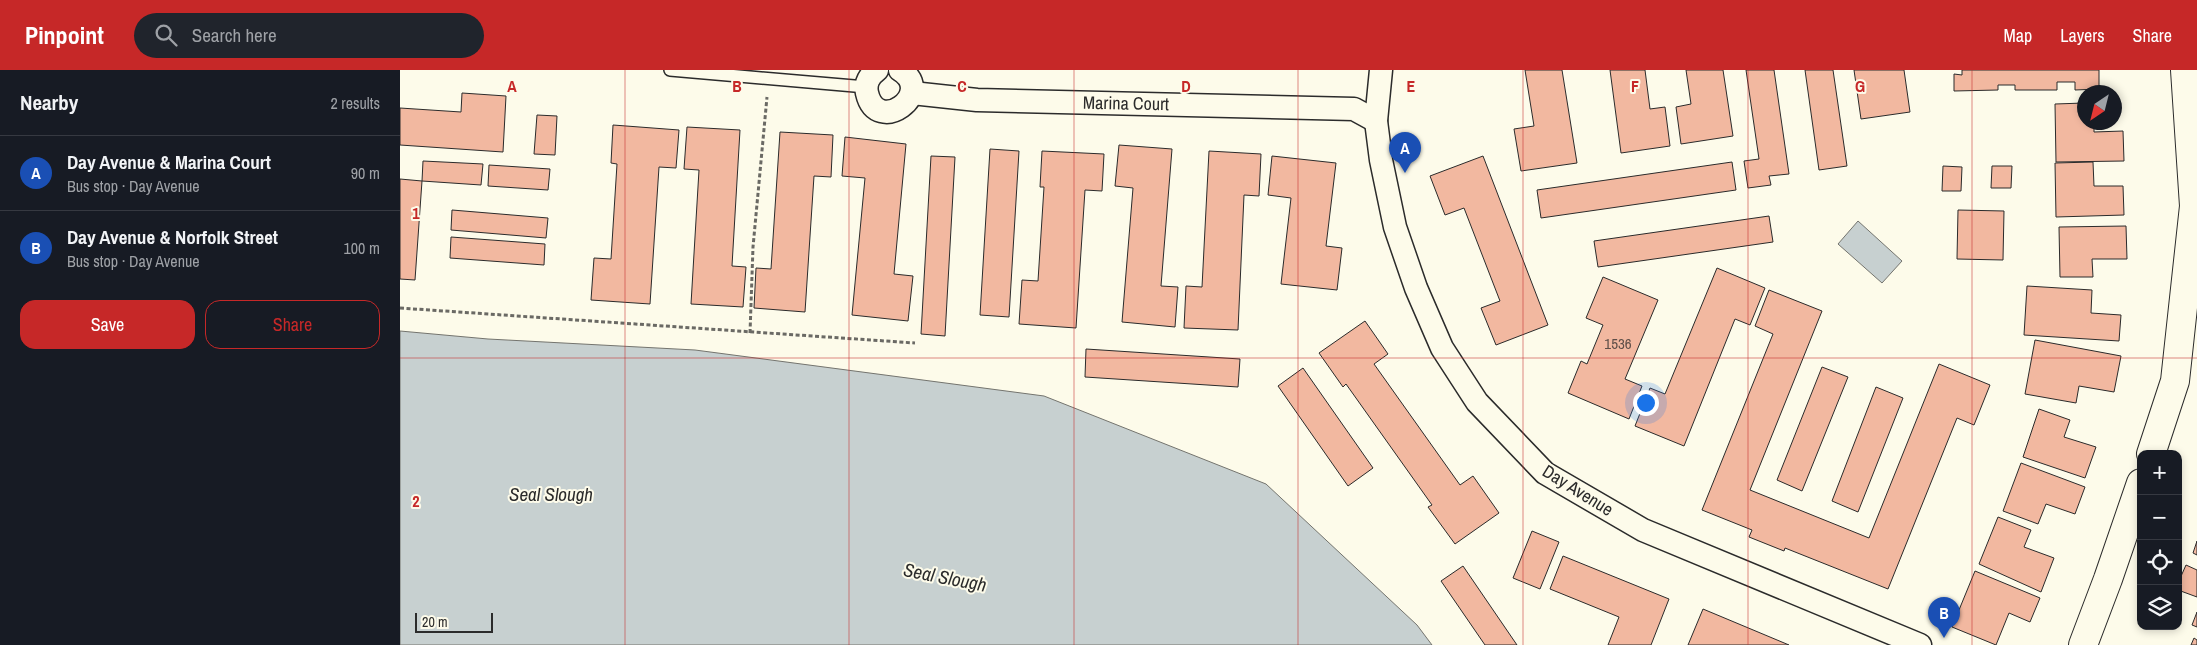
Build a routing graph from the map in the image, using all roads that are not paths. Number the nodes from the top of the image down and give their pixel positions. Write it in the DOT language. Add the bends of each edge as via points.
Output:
graph roads {
  1 [pos="670,70"];
  2 [pos="900,70"];
  3 [pos="1381,70"];
  4 [pos="2185,70"];
  5 [pos="871,79"];
  6 [pos="912,93"];
  7 [pos="1376,120"];
  8 [pos="2196,206"];
  9 [pos="2152,450"];
  10 [pos="2137,495"];
  11 [pos="1920,645"];
  12 [pos="2083,645"];
  1 -- 5 [label="lane" via="769,78"];
  2 -- 6 [label="street" via="910,81"];
  3 -- 7 [label="street"];
  4 -- 8 [label="main road"];
  5 -- 6 [label="street" via="869,101 879,110 893,112 905,105"];
  6 -- 7 [label="street, Marina Court" via="977,100 1354,109"];
  7 -- 11 [label="street, Day Avenue" via="1395,227 1416,288 1442,348 1477,402 1545,473 1643,530"];
  8 -- 9 [label="main road" via="2175,381"];
  10 -- 12 [label="main road"];
}
